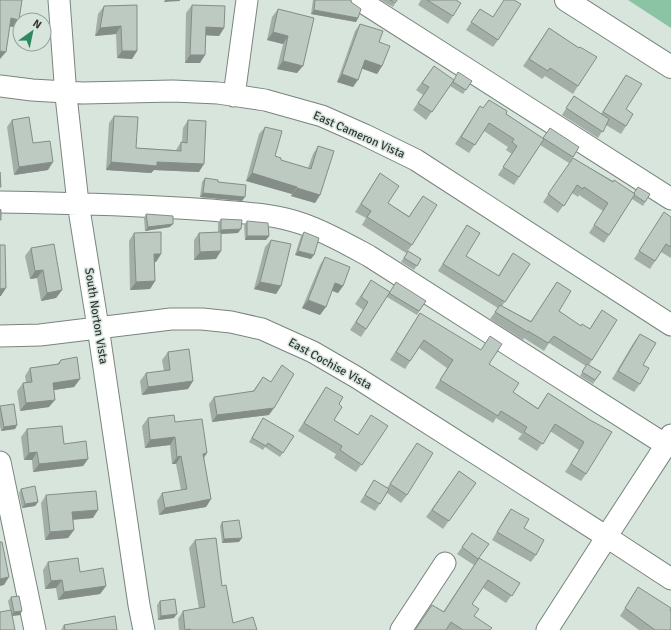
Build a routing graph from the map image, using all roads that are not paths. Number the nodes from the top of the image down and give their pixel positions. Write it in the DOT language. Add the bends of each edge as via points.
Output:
graph roads {
  1 [pos="59,0"];
  2 [pos="247,0"];
  3 [pos="359,0"];
  4 [pos="566,0"];
  5 [pos="671,67"];
  6 [pos="0,86"];
  7 [pos="65,92"];
  8 [pos="234,96"];
  9 [pos="671,199"];
  10 [pos="0,202"];
  11 [pos="78,203"];
  12 [pos="671,325"];
  13 [pos="98,327"];
  14 [pos="0,336"];
  15 [pos="669,440"];
  16 [pos="0,462"];
  17 [pos="607,537"];
  18 [pos="445,563"];
  19 [pos="671,579"];
  20 [pos="35,630"];
  21 [pos="144,630"];
  22 [pos="401,630"];
  23 [pos="547,630"];
  1 -- 7 [label="street, South Norton Vista"];
  2 -- 8 [label="street"];
  3 -- 9 [label="street"];
  4 -- 5 [label="main road"];
  6 -- 7 [label="street, East Cameron Vista"];
  7 -- 8 [label="street, East Cameron Vista" via="173,91"];
  7 -- 11 [label="street, South Norton Vista"];
  8 -- 12 [label="street, East Cameron Vista" via="265,100 322,116 416,160"];
  10 -- 11 [label="street"];
  11 -- 13 [label="street, South Norton Vista"];
  11 -- 15 [label="street" via="270,215 302,224 336,238 369,256"];
  13 -- 14 [label="street, East Cochise Vista" via="40,335"];
  13 -- 17 [label="street, East Cochise Vista" via="171,319 202,319 230,322 288,340 356,377"];
  13 -- 21 [label="street, South Norton Vista"];
  15 -- 17 [label="street"];
  16 -- 20 [label="street"];
  17 -- 19 [label="street, East Cochise Vista"];
  17 -- 23 [label="street"];
  18 -- 22 [label="street"];
}
